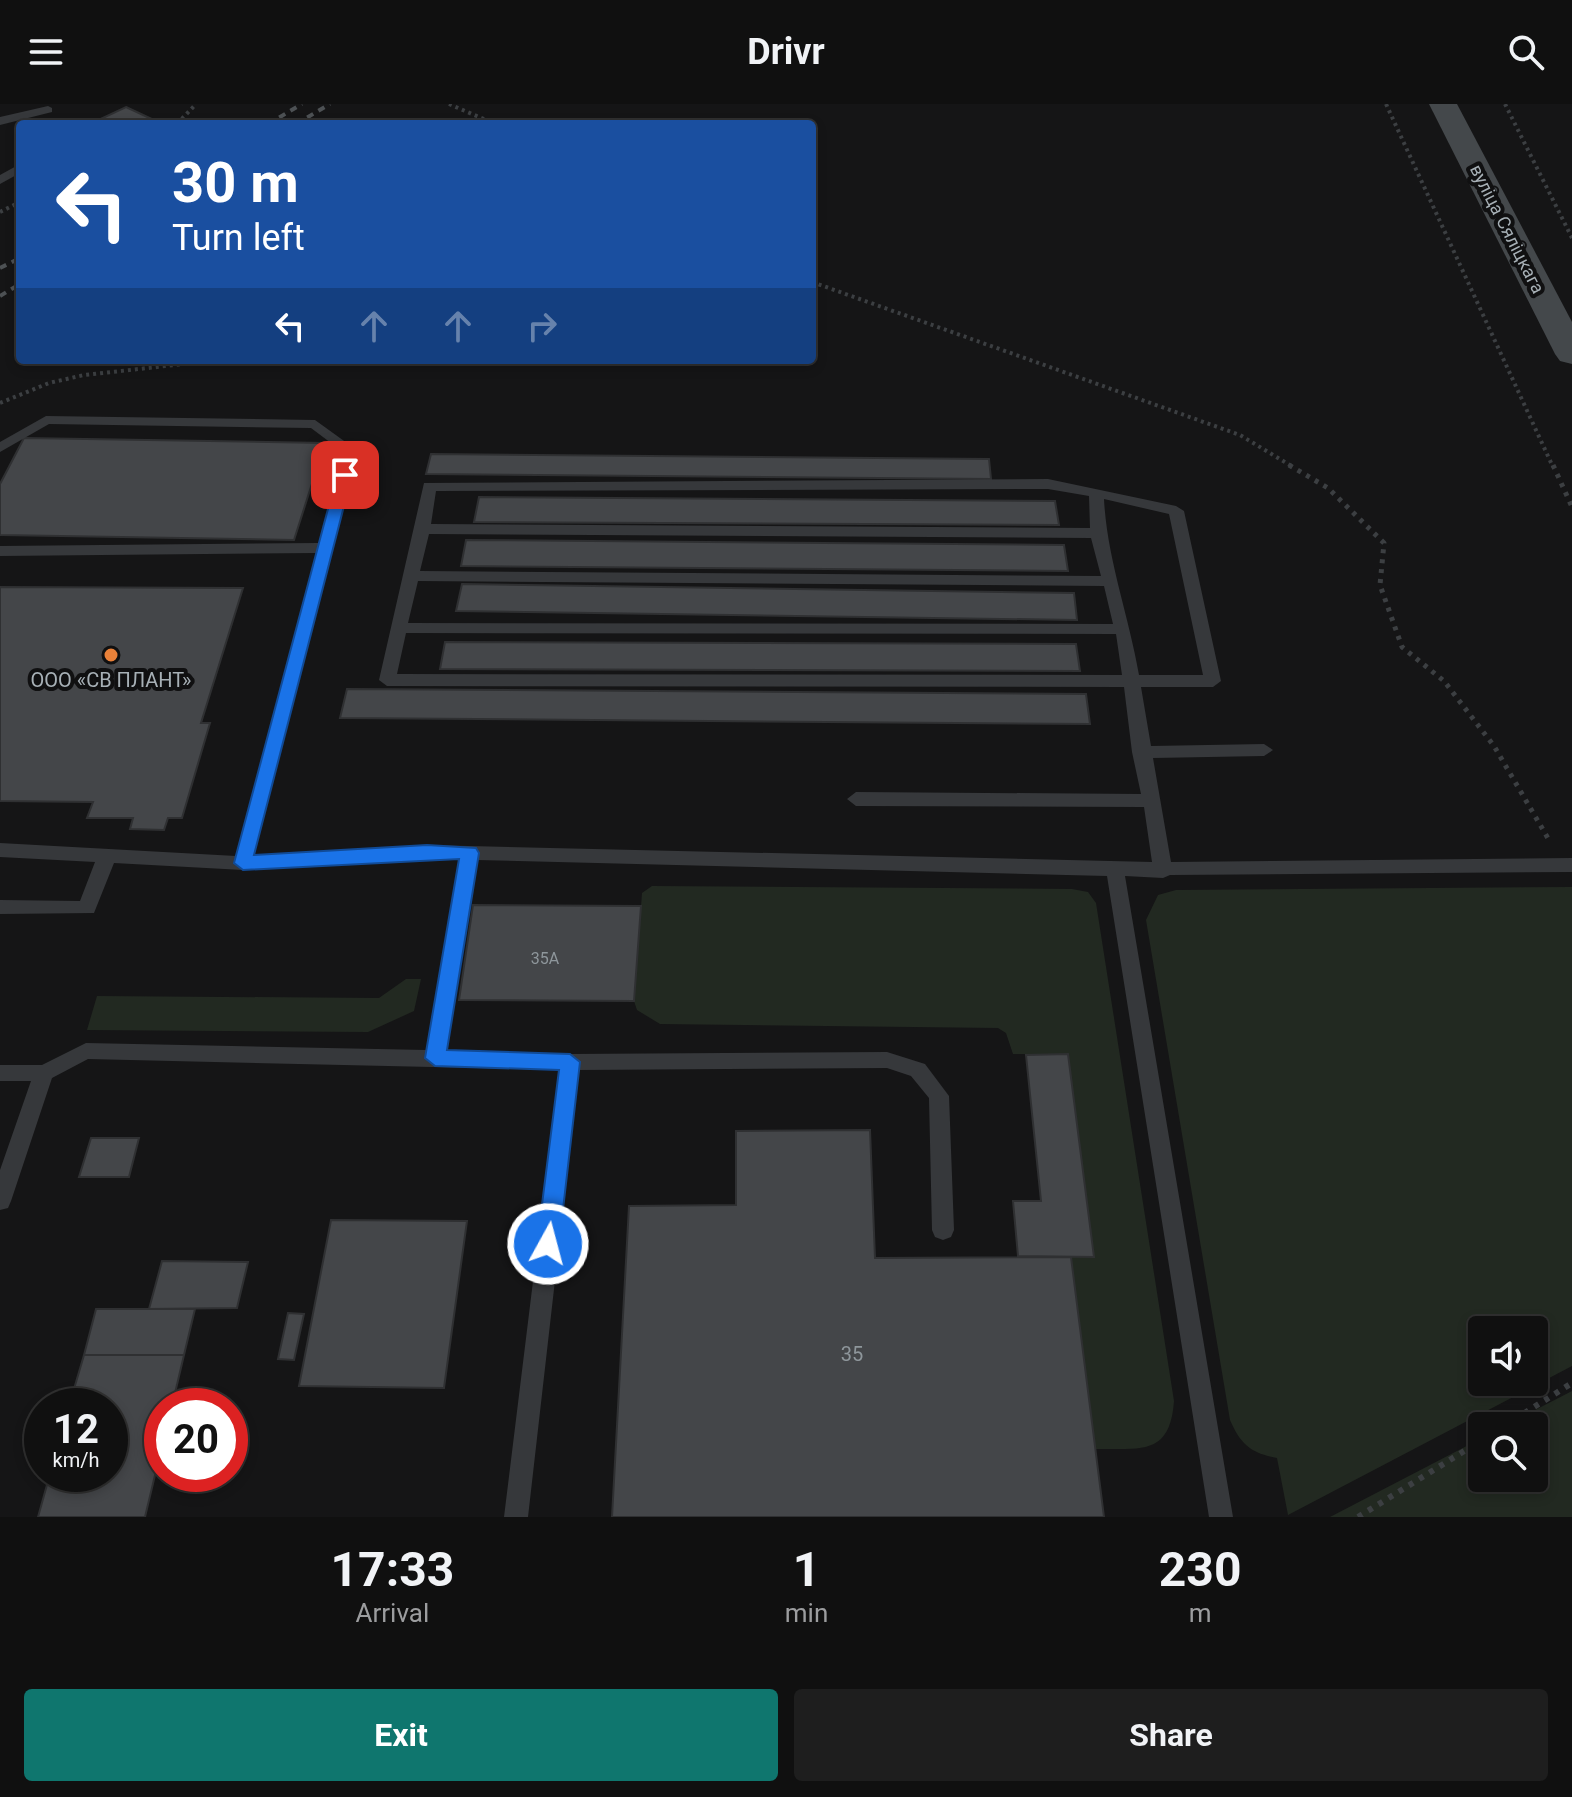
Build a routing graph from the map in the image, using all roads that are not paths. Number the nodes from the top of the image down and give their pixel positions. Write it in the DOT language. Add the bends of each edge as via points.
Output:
graph roads {
  1 [pos="1443,104"];
  2 [pos="43,107"];
  3 [pos="0,121"];
  4 [pos="1572,354"];
  5 [pos="0,448"];
  6 [pos="1096,493"];
  7 [pos="422,529"];
  8 [pos="1098,533"];
  9 [pos="324,548"];
  10 [pos="0,551"];
  11 [pos="412,576"];
  12 [pos="1109,581"];
  13 [pos="399,628"];
  14 [pos="1123,629"];
  15 [pos="1128,680"];
  16 [pos="1264,750"];
  17 [pos="1141,752"];
  18 [pos="856,799"];
  19 [pos="1150,801"];
  20 [pos="0,850"];
  21 [pos="469,853"];
  22 [pos="107,856"];
  23 [pos="243,863"];
  24 [pos="1568,865"];
  25 [pos="1115,869"];
  26 [pos="1163,871"];
  27 [pos="0,907"];
  28 [pos="435,1058"];
  29 [pos="570,1062"];
  30 [pos="0,1073"];
  31 [pos="44,1073"];
  32 [pos="0,1201"];
  33 [pos="943,1230"];
  34 [pos="516,1517"];
  35 [pos="1221,1517"];
  1 -- 4 [label="main road, вуліца Сяліцкага"];
  2 -- 3 [label="lane"];
  5 -- 9 [label="lane" via="46,420 315,424 351,451"];
  6 -- 7 [label="lane" via="1048,484 429,486"];
  6 -- 8 [label="lane"];
  6 -- 15 [label="lane" via="1176,511 1213,681"];
  7 -- 8 [label="lane"];
  7 -- 11 [label="lane"];
  8 -- 12 [label="lane"];
  9 -- 10 [label="lane"];
  9 -- 23 [label="lane"];
  11 -- 12 [label="lane"];
  11 -- 13 [label="lane"];
  12 -- 14 [label="lane"];
  13 -- 14 [label="lane"];
  13 -- 15 [label="lane" via="387,680"];
  14 -- 15 [label="lane"];
  15 -- 17 [label="lane"];
  16 -- 17 [label="lane"];
  17 -- 19 [label="lane"];
  18 -- 19 [label="lane"];
  19 -- 26 [label="lane"];
  20 -- 22 [label="lane"];
  21 -- 23 [label="lane"];
  21 -- 25 [label="lane"];
  21 -- 28 [label="lane"];
  22 -- 23 [label="lane"];
  22 -- 27 [label="lane" via="87,908"];
  24 -- 26 [label="lane"];
  25 -- 26 [label="lane"];
  25 -- 35 [label="lane"];
  28 -- 29 [label="lane"];
  28 -- 31 [label="lane" via="86,1051"];
  29 -- 33 [label="lane" via="887,1060 918,1070 939,1096"];
  29 -- 34 [label="lane"];
  30 -- 31 [label="lane"];
  31 -- 32 [label="lane"];
}
